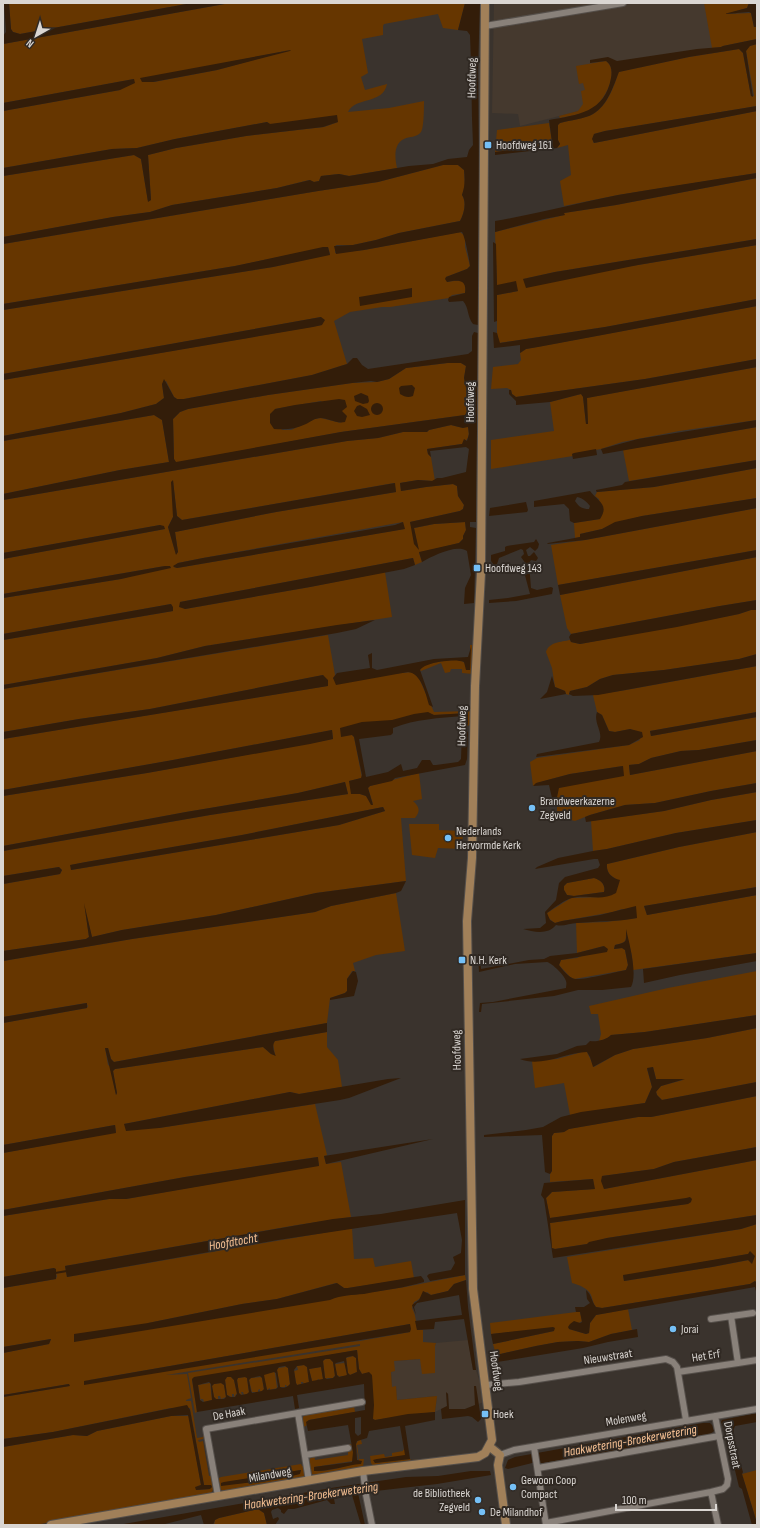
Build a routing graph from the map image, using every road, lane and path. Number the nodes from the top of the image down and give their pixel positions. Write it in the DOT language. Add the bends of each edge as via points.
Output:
graph roads {
  1 [pos="485,3"];
  2 [pos="623,3"];
  3 [pos="599,5"];
  4 [pos="484,26"];
  5 [pos="753,1313"];
  6 [pos="731,1316"];
  7 [pos="711,1319"];
  8 [pos="757,1360"];
  9 [pos="738,1362"];
  10 [pos="678,1372"];
  11 [pos="486,1385"];
  12 [pos="362,1402"];
  13 [pos="757,1409"];
  14 [pos="298,1413"];
  15 [pos="716,1418"];
  16 [pos="686,1420"];
  17 [pos="718,1434"];
  18 [pos="490,1447"];
  19 [pos="348,1448"];
  20 [pos="535,1448"];
  21 [pos="305,1455"];
  22 [pos="500,1455"];
  23 [pos="538,1466"];
  24 [pos="363,1471"];
  25 [pos="308,1481"];
  26 [pos="711,1492"];
  27 [pos="218,1496"];
  28 [pos="546,1524"];
  29 [pos="51,1525"];
  30 [pos="372,1525"];
  31 [pos="506,1525"];
  32 [pos="718,1525"];
  1 -- 4 [label="street, Hoofdweg"];
  2 -- 3 [label="street"];
  3 -- 4 [label="street"];
  4 -- 11 [label="street, Hoofdweg" via="481,573 475,686 472,858 467,921 473,1289"];
  5 -- 6 [label="street"];
  6 -- 7 [label="street"];
  6 -- 9 [label="street, Het Erf"];
  8 -- 9 [label="street, Het Erf"];
  9 -- 10 [label="street, Het Erf"];
  10 -- 11 [label="street, Nieuwstraat" via="676,1364 666,1359"];
  10 -- 16 [label="street"];
  11 -- 18 [label="street, Hoofdweg" via="492,1440"];
  12 -- 14 [label="street, De Haak"];
  13 -- 15 [label="street, Molenweg"];
  14 -- 21 [label="street"];
  14 -- 27 [label="street, De Haak" via="206,1430"];
  15 -- 16 [label="street, Molenweg"];
  15 -- 17 [label="street, Dorpsstraat"];
  16 -- 20 [label="street, Molenweg"];
  17 -- 23 [label="street"];
  17 -- 26 [label="street, Dorpsstraat" via="728,1479 723,1489"];
  18 -- 22 [label="street"];
  18 -- 24 [label="street, Milandweg" via="478,1457"];
  19 -- 21 [label="street"];
  20 -- 22 [label="street, Molenweg" via="514,1450"];
  20 -- 23 [label="street"];
  21 -- 25 [label="street"];
  22 -- 31 [label="street" via="498,1465"];
  23 -- 28 [label="street"];
  24 -- 25 [label="street, Milandweg"];
  24 -- 30 [label="street"];
  25 -- 27 [label="street, Milandweg"];
  26 -- 28 [label="street, Dorpsstraat"];
  26 -- 32 [label="street"];
  27 -- 29 [label="street, Milandweg"];
}
